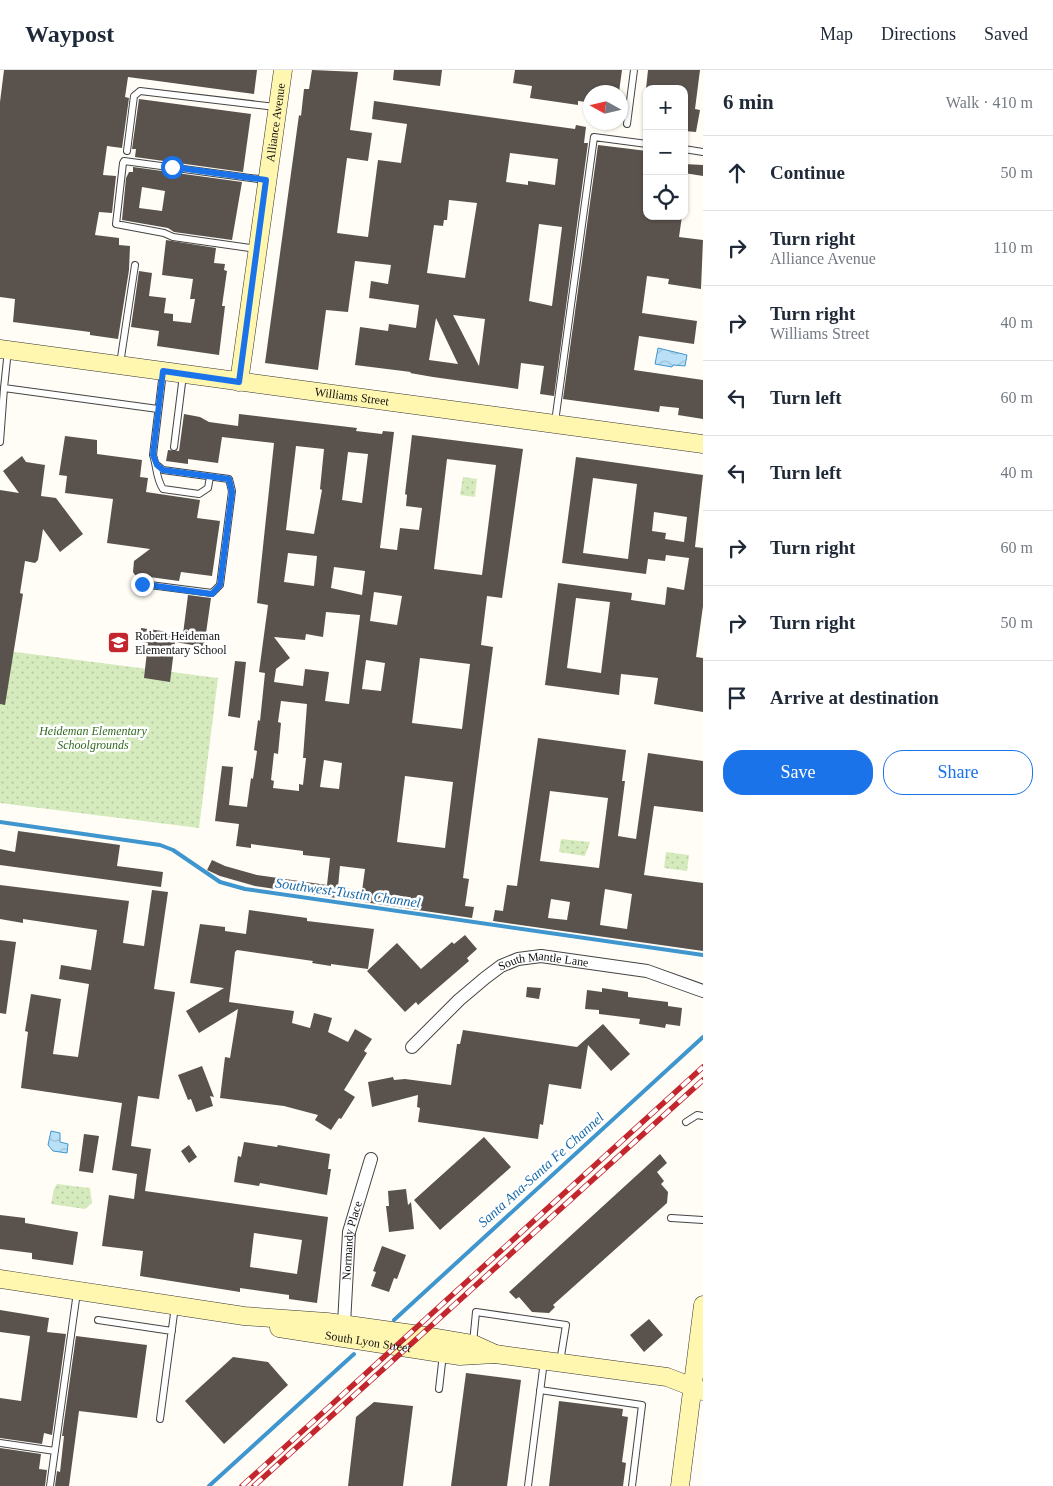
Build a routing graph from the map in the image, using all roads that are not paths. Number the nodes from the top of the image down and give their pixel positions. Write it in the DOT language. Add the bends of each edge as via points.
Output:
graph roads {
  1 [pos="282,70"];
  2 [pos="634,70"];
  3 [pos="276,107"];
  4 [pos="628,116"];
  5 [pos="643,143"];
  6 [pos="688,150"];
  7 [pos="127,151"];
  8 [pos="703,152"];
  9 [pos="266,180"];
  10 [pos="257,249"];
  11 [pos="135,265"];
  12 [pos="4,349"];
  13 [pos="120,365"];
  14 [pos="163,371"];
  15 [pos="183,374"];
  16 [pos="239,382"];
  17 [pos="4,388"];
  18 [pos="158,409"];
  19 [pos="555,424"];
  20 [pos="0,442"];
  21 [pos="703,444"];
  22 [pos="174,447"];
  23 [pos="157,465"];
  24 [pos="210,477"];
  25 [pos="142,584"];
  26 [pos="703,991"];
  27 [pos="412,1047"];
  28 [pos="703,1116"];
  29 [pos="686,1122"];
  30 [pos="371,1160"];
  31 [pos="671,1218"];
  32 [pos="703,1220"];
  33 [pos="0,1279"];
  34 [pos="77,1290"];
  35 [pos="175,1305"];
  36 [pos="703,1305"];
  37 [pos="244,1316"];
  38 [pos="98,1320"];
  39 [pos="344,1324"];
  40 [pos="262,1326"];
  41 [pos="172,1331"];
  42 [pos="473,1344"];
  43 [pos="443,1353"];
  44 [pos="495,1354"];
  45 [pos="552,1361"];
  46 [pos="439,1389"];
  47 [pos="698,1389"];
  48 [pos="540,1390"];
  49 [pos="160,1419"];
  50 [pos="0,1443"];
  51 [pos="55,1451"];
  52 [pos="50,1486"];
  53 [pos="528,1486"];
  54 [pos="632,1486"];
  55 [pos="680,1486"];
  1 -- 3 [label="street, Alliance Avenue"];
  2 -- 4 [label="lane"];
  3 -- 7 [label="lane" via="140,91 134,96"];
  3 -- 9 [label="street, Alliance Avenue"];
  5 -- 19 [label="lane" via="594,137"];
  6 -- 8 [label="lane"];
  9 -- 10 [label="street, Alliance Avenue"];
  9 -- 10 [label="lane" via="123,163 116,224 172,237"];
  10 -- 16 [label="street, Alliance Avenue"];
  11 -- 13 [label="lane"];
  12 -- 13 [label="street, Williams Street"];
  12 -- 17 [label="lane"];
  13 -- 14 [label="street, Williams Street"];
  14 -- 15 [label="street, Williams Street"];
  14 -- 18 [label="lane"];
  15 -- 16 [label="street, Williams Street"];
  15 -- 22 [label="lane"];
  16 -- 19 [label="street, Williams Street"];
  17 -- 18 [label="lane"];
  17 -- 20 [label="lane"];
  18 -- 23 [label="lane" via="153,455"];
  19 -- 21 [label="street, Williams Street"];
  23 -- 24 [label="lane" via="163,470"];
  23 -- 24 [label="lane" via="158,481 163,489 199,494 208,488"];
  24 -- 25 [label="lane" via="229,479 232,492 220,585 212,594"];
  26 -- 27 [label="street, South Mantle Lane" via="646,971 541,956 518,959 485,978"];
  28 -- 29 [label="lane" via="698,1115"];
  30 -- 39 [label="street, Normandy Place" via="349,1232"];
  31 -- 32 [label="lane"];
  33 -- 34 [label="street, South Lyon Street"];
  34 -- 35 [label="street, South Lyon Street"];
  34 -- 51 [label="lane"];
  35 -- 37 [label="street, South Lyon Street"];
  35 -- 41 [label="lane"];
  36 -- 47 [label="street"];
  37 -- 39 [label="street, South Lyon Street"];
  37 -- 40 [label="street, South Lyon Street"];
  38 -- 41 [label="lane"];
  39 -- 40 [label="street" via="343,1330 339,1331 296,1325"];
  39 -- 42 [label="street, South Lyon Street"];
  40 -- 43 [label="street, South Lyon Street"];
  41 -- 49 [label="lane"];
  42 -- 44 [label="street, South Lyon Street"];
  42 -- 45 [label="lane" via="476,1312 566,1325"];
  43 -- 44 [label="street, South Lyon Street" via="460,1356"];
  43 -- 46 [label="lane"];
  44 -- 45 [label="street, South Lyon Street"];
  45 -- 47 [label="street, South Lyon Street" via="667,1377"];
  45 -- 48 [label="lane"];
  47 -- 55 [label="street"];
  48 -- 53 [label="lane"];
  48 -- 54 [label="lane" via="642,1405"];
  50 -- 51 [label="lane"];
  51 -- 52 [label="lane"];
}
